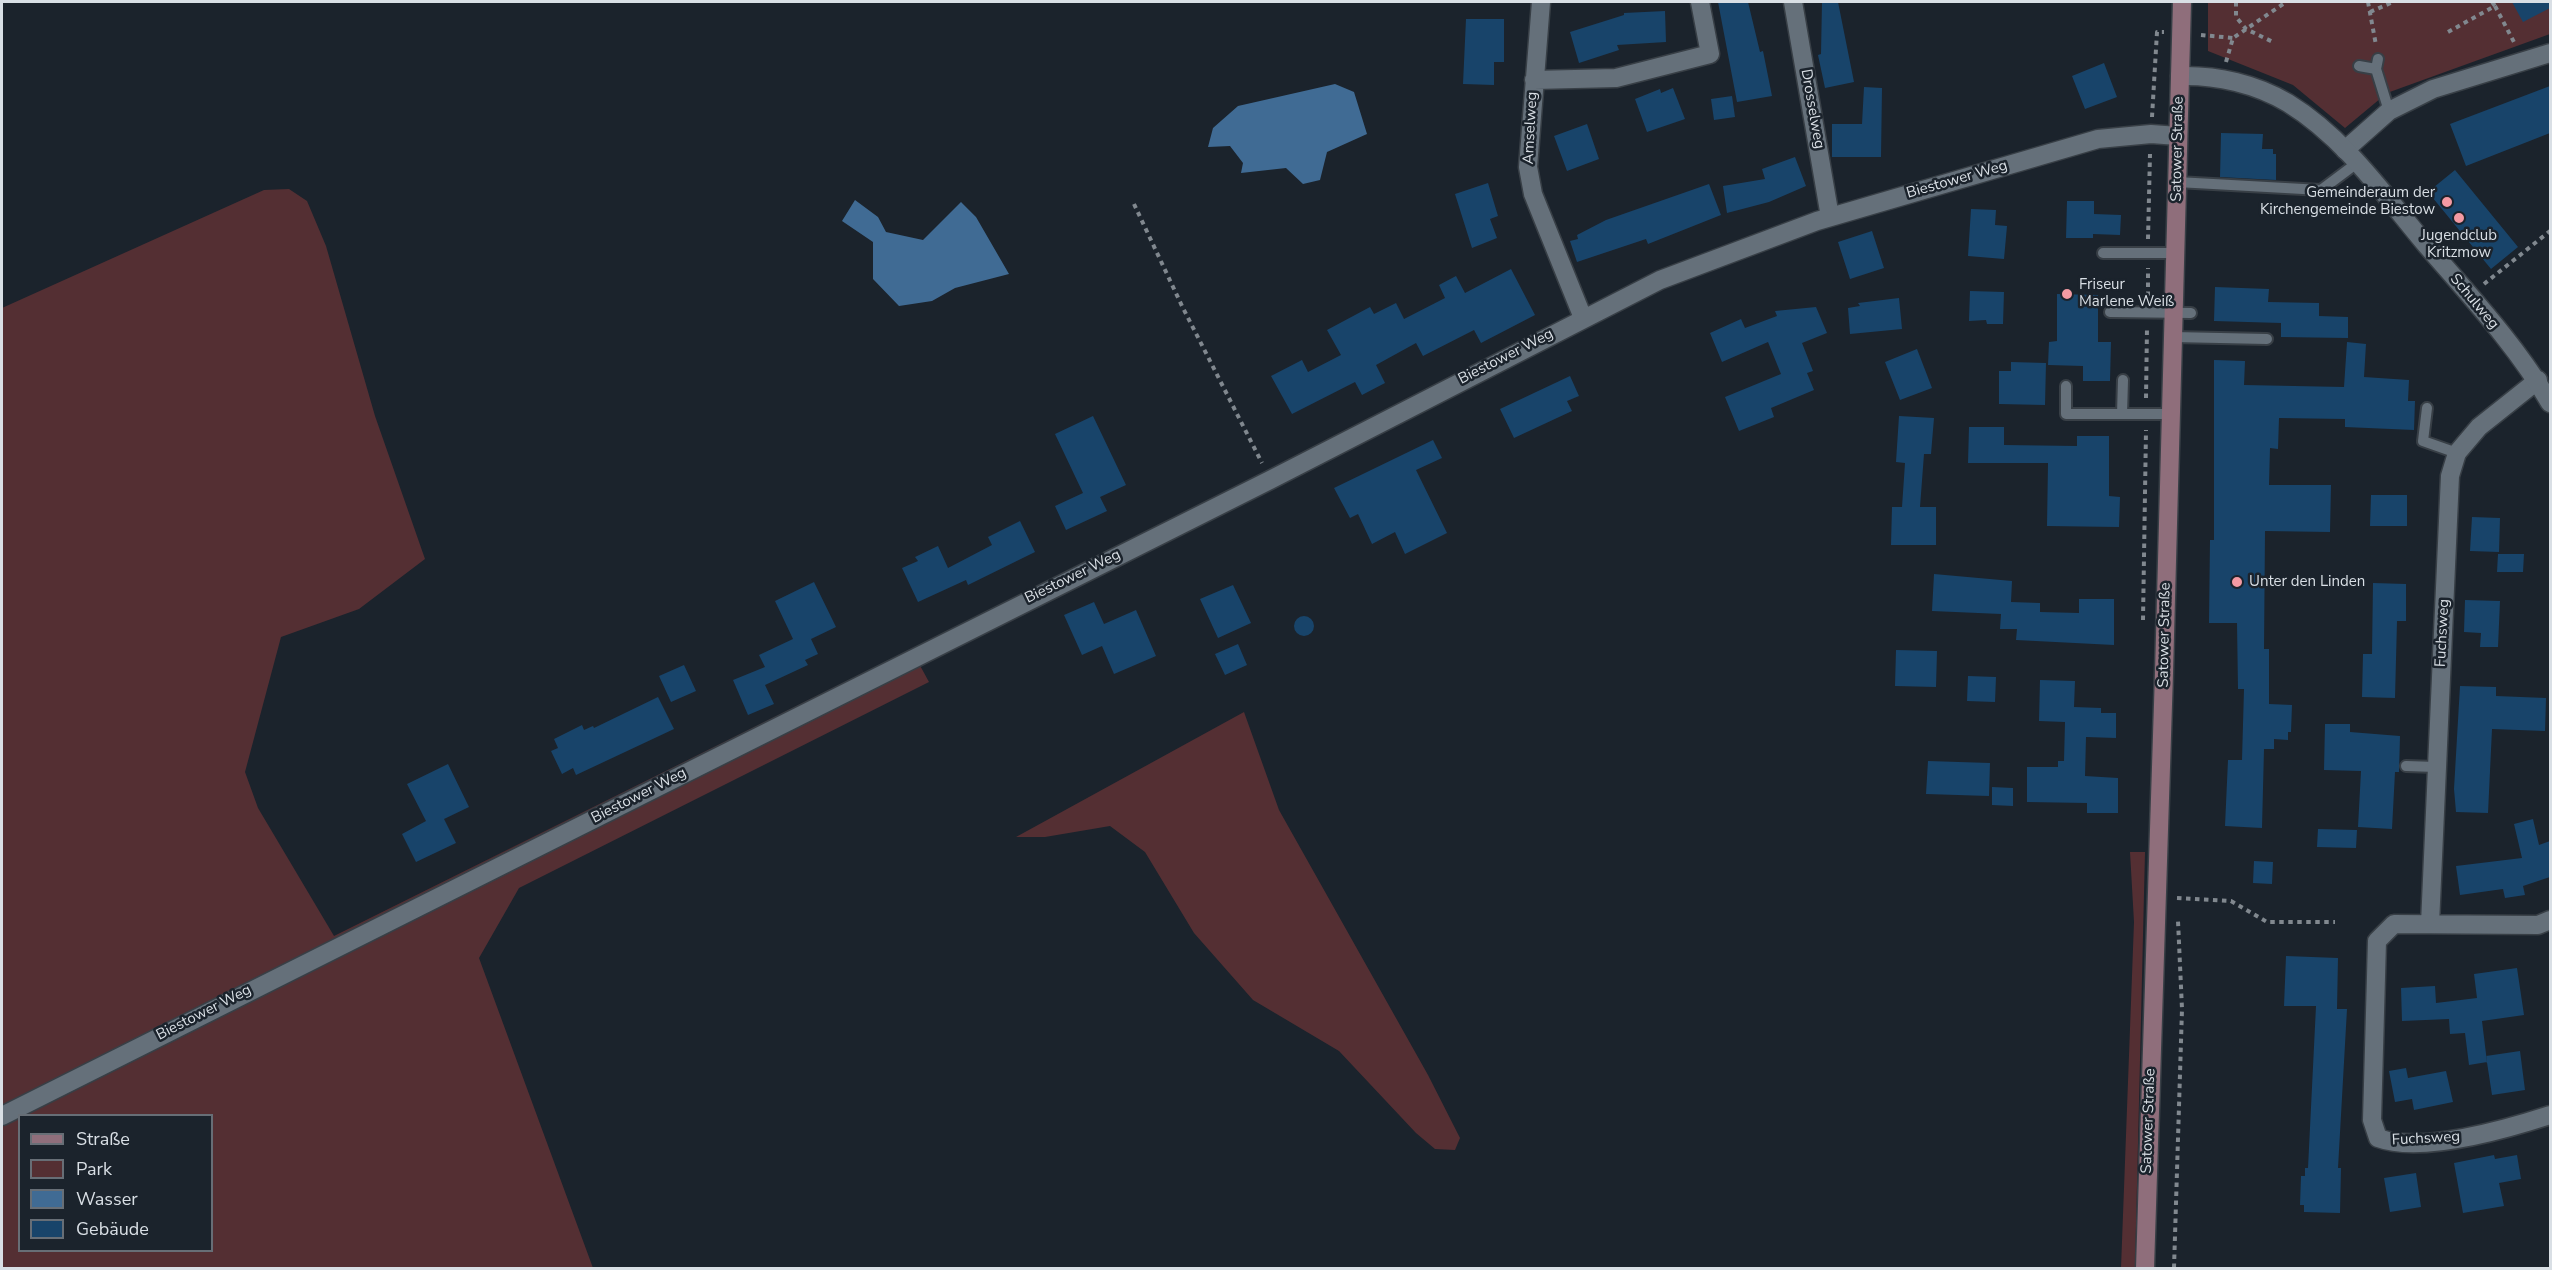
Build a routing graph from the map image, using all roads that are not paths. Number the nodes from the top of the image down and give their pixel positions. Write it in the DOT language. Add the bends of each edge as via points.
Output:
graph roads {
  1 [pos="1541,2"];
  2 [pos="1700,2"];
  3 [pos="1793,2"];
  4 [pos="2182,2"];
  5 [pos="2550,53"];
  6 [pos="2359,66"];
  7 [pos="2180,76"];
  8 [pos="1534,80"];
  9 [pos="2389,111"];
  10 [pos="2178,136"];
  11 [pos="2351,156"];
  12 [pos="2178,182"];
  13 [pos="1830,217"];
  14 [pos="2103,253"];
  15 [pos="2176,253"];
  16 [pos="2110,312"];
  17 [pos="2183,313"];
  18 [pos="1583,318"];
  19 [pos="2174,337"];
  20 [pos="2267,339"];
  21 [pos="2122,380"];
  22 [pos="2538,380"];
  23 [pos="2066,386"];
  24 [pos="2550,403"];
  25 [pos="2427,408"];
  26 [pos="2122,414"];
  27 [pos="2171,414"];
  28 [pos="2457,453"];
  29 [pos="2406,766"];
  30 [pos="2436,767"];
  31 [pos="2550,920"];
  32 [pos="2430,924"];
  33 [pos="2550,1115"];
  34 [pos="2,1116"];
  35 [pos="2145,1269"];
  1 -- 8 [label="street, Amselweg"];
  2 -- 8 [label="street" via="1710,54 1616,78"];
  3 -- 13 [label="street, Drosselweg"];
  4 -- 7 [label="main road, Satower Straße"];
  5 -- 9 [label="street" via="2433,89"];
  6 -- 9 [label="lane" via="2377,64"];
  7 -- 10 [label="main road, Satower Straße"];
  7 -- 11 [label="street, Schulweg" via="2222,79 2259,89 2310,118"];
  8 -- 18 [label="street, Amselweg" via="1528,167 1533,195"];
  9 -- 11 [label="street"];
  10 -- 12 [label="main road, Satower Straße"];
  10 -- 13 [label="street, Biestower Weg" via="2151,134 2098,140"];
  11 -- 12 [label="lane" via="2321,190"];
  11 -- 22 [label="street, Schulweg"];
  12 -- 15 [label="main road, Satower Straße"];
  13 -- 18 [label="street, Biestower Weg" via="1721,255"];
  14 -- 15 [label="lane"];
  15 -- 17 [label="main road, Satower Straße"];
  16 -- 17 [label="lane"];
  17 -- 19 [label="main road, Satower Straße"];
  18 -- 34 [label="street, Biestower Weg" via="1270,480"];
  19 -- 20 [label="lane"];
  19 -- 27 [label="main road, Satower Straße"];
  21 -- 26 [label="lane"];
  22 -- 24 [label="street, Schulweg"];
  22 -- 28 [label="street, Fuchsweg" via="2479,427"];
  23 -- 26 [label="lane" via="2066,414"];
  25 -- 28 [label="lane" via="2423,441"];
  26 -- 27 [label="lane"];
  27 -- 35 [label="main road, Satower Straße"];
  28 -- 30 [label="street, Fuchsweg" via="2450,476"];
  29 -- 30 [label="lane"];
  30 -- 32 [label="street, Fuchsweg"];
  31 -- 32 [label="street, Fuchsweg" via="2538,925"];
  32 -- 33 [label="street, Fuchsweg" via="2394,924 2377,941 2372,1120 2378,1138 2393,1144 2482,1136"];
}
